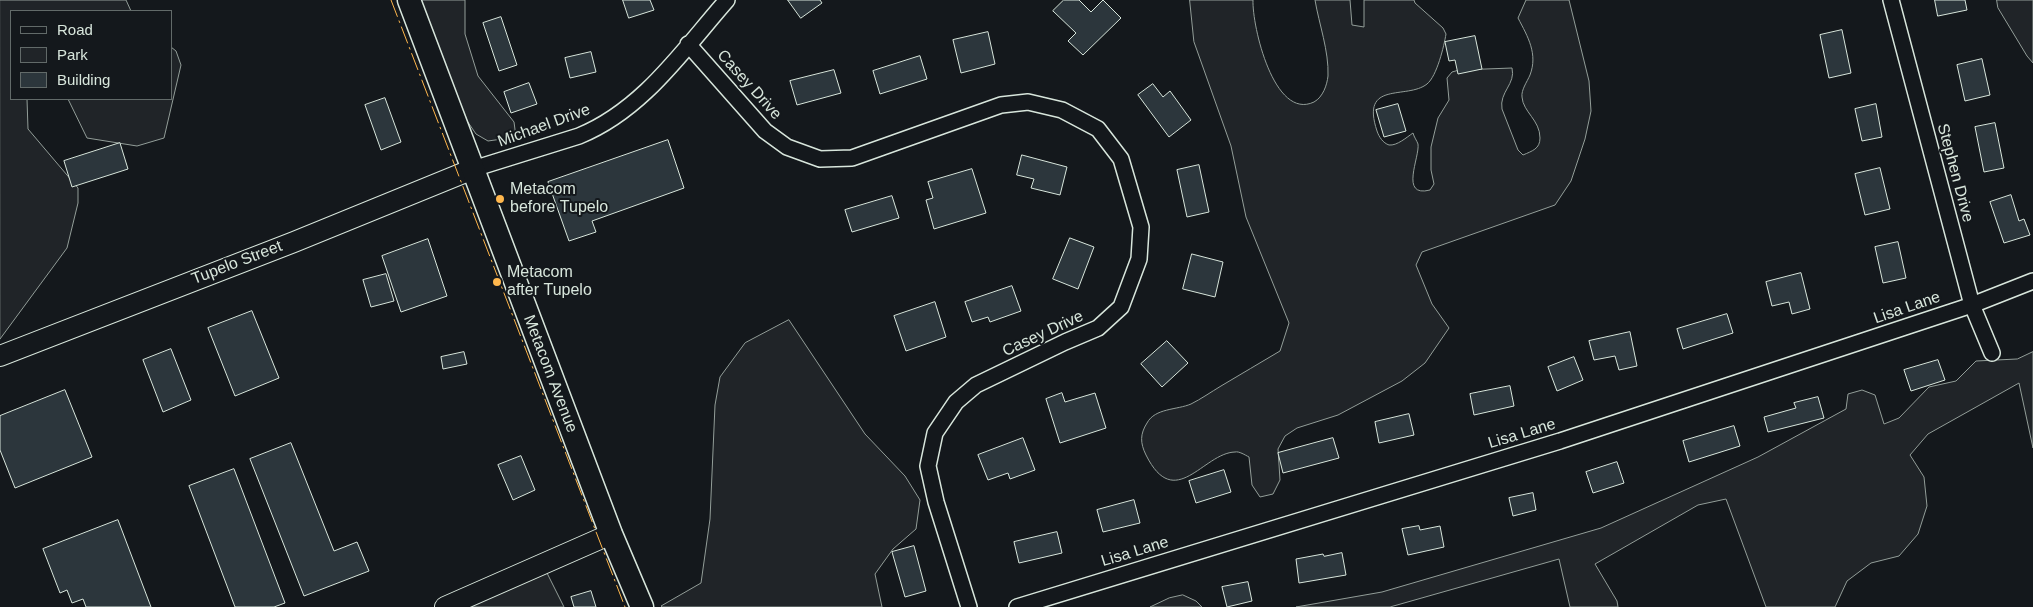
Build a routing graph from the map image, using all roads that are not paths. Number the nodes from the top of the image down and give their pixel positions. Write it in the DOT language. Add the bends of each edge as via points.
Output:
graph roads {
  1 [pos="409,0"];
  2 [pos="727,0"];
  3 [pos="1891,0"];
  4 [pos="688,44"];
  5 [pos="473,169"];
  6 [pos="2033,281"];
  7 [pos="1972,305"];
  8 [pos="1992,353"];
  9 [pos="0,356"];
  10 [pos="611,534"];
  11 [pos="444,607"];
  12 [pos="642,607"];
  13 [pos="969,607"];
  14 [pos="1017,607"];
  1 -- 5 [label="main road, Metacom Avenue"];
  2 -- 4 [label="street, Michael Drive"];
  3 -- 7 [label="street, Stephen Drive"];
  4 -- 5 [label="street, Michael Drive" via="637,100 594,130"];
  4 -- 13 [label="street, Casey Drive" via="766,131 787,147 820,159 852,158 1001,105 1028,102 1062,110 1098,129 1121,159 1141,227 1139,259 1122,307 1098,328 976,385 956,402 935,433 928,466"];
  5 -- 9 [label="main road, Tupelo Street"];
  5 -- 10 [label="main road, Metacom Avenue"];
  6 -- 7 [label="street, Lisa Lane"];
  7 -- 8 [label="street, Stephen Drive"];
  7 -- 14 [label="street, Lisa Lane" via="1560,441"];
  10 -- 11 [label="main road"];
  10 -- 12 [label="main road, Metacom Avenue"];
}
